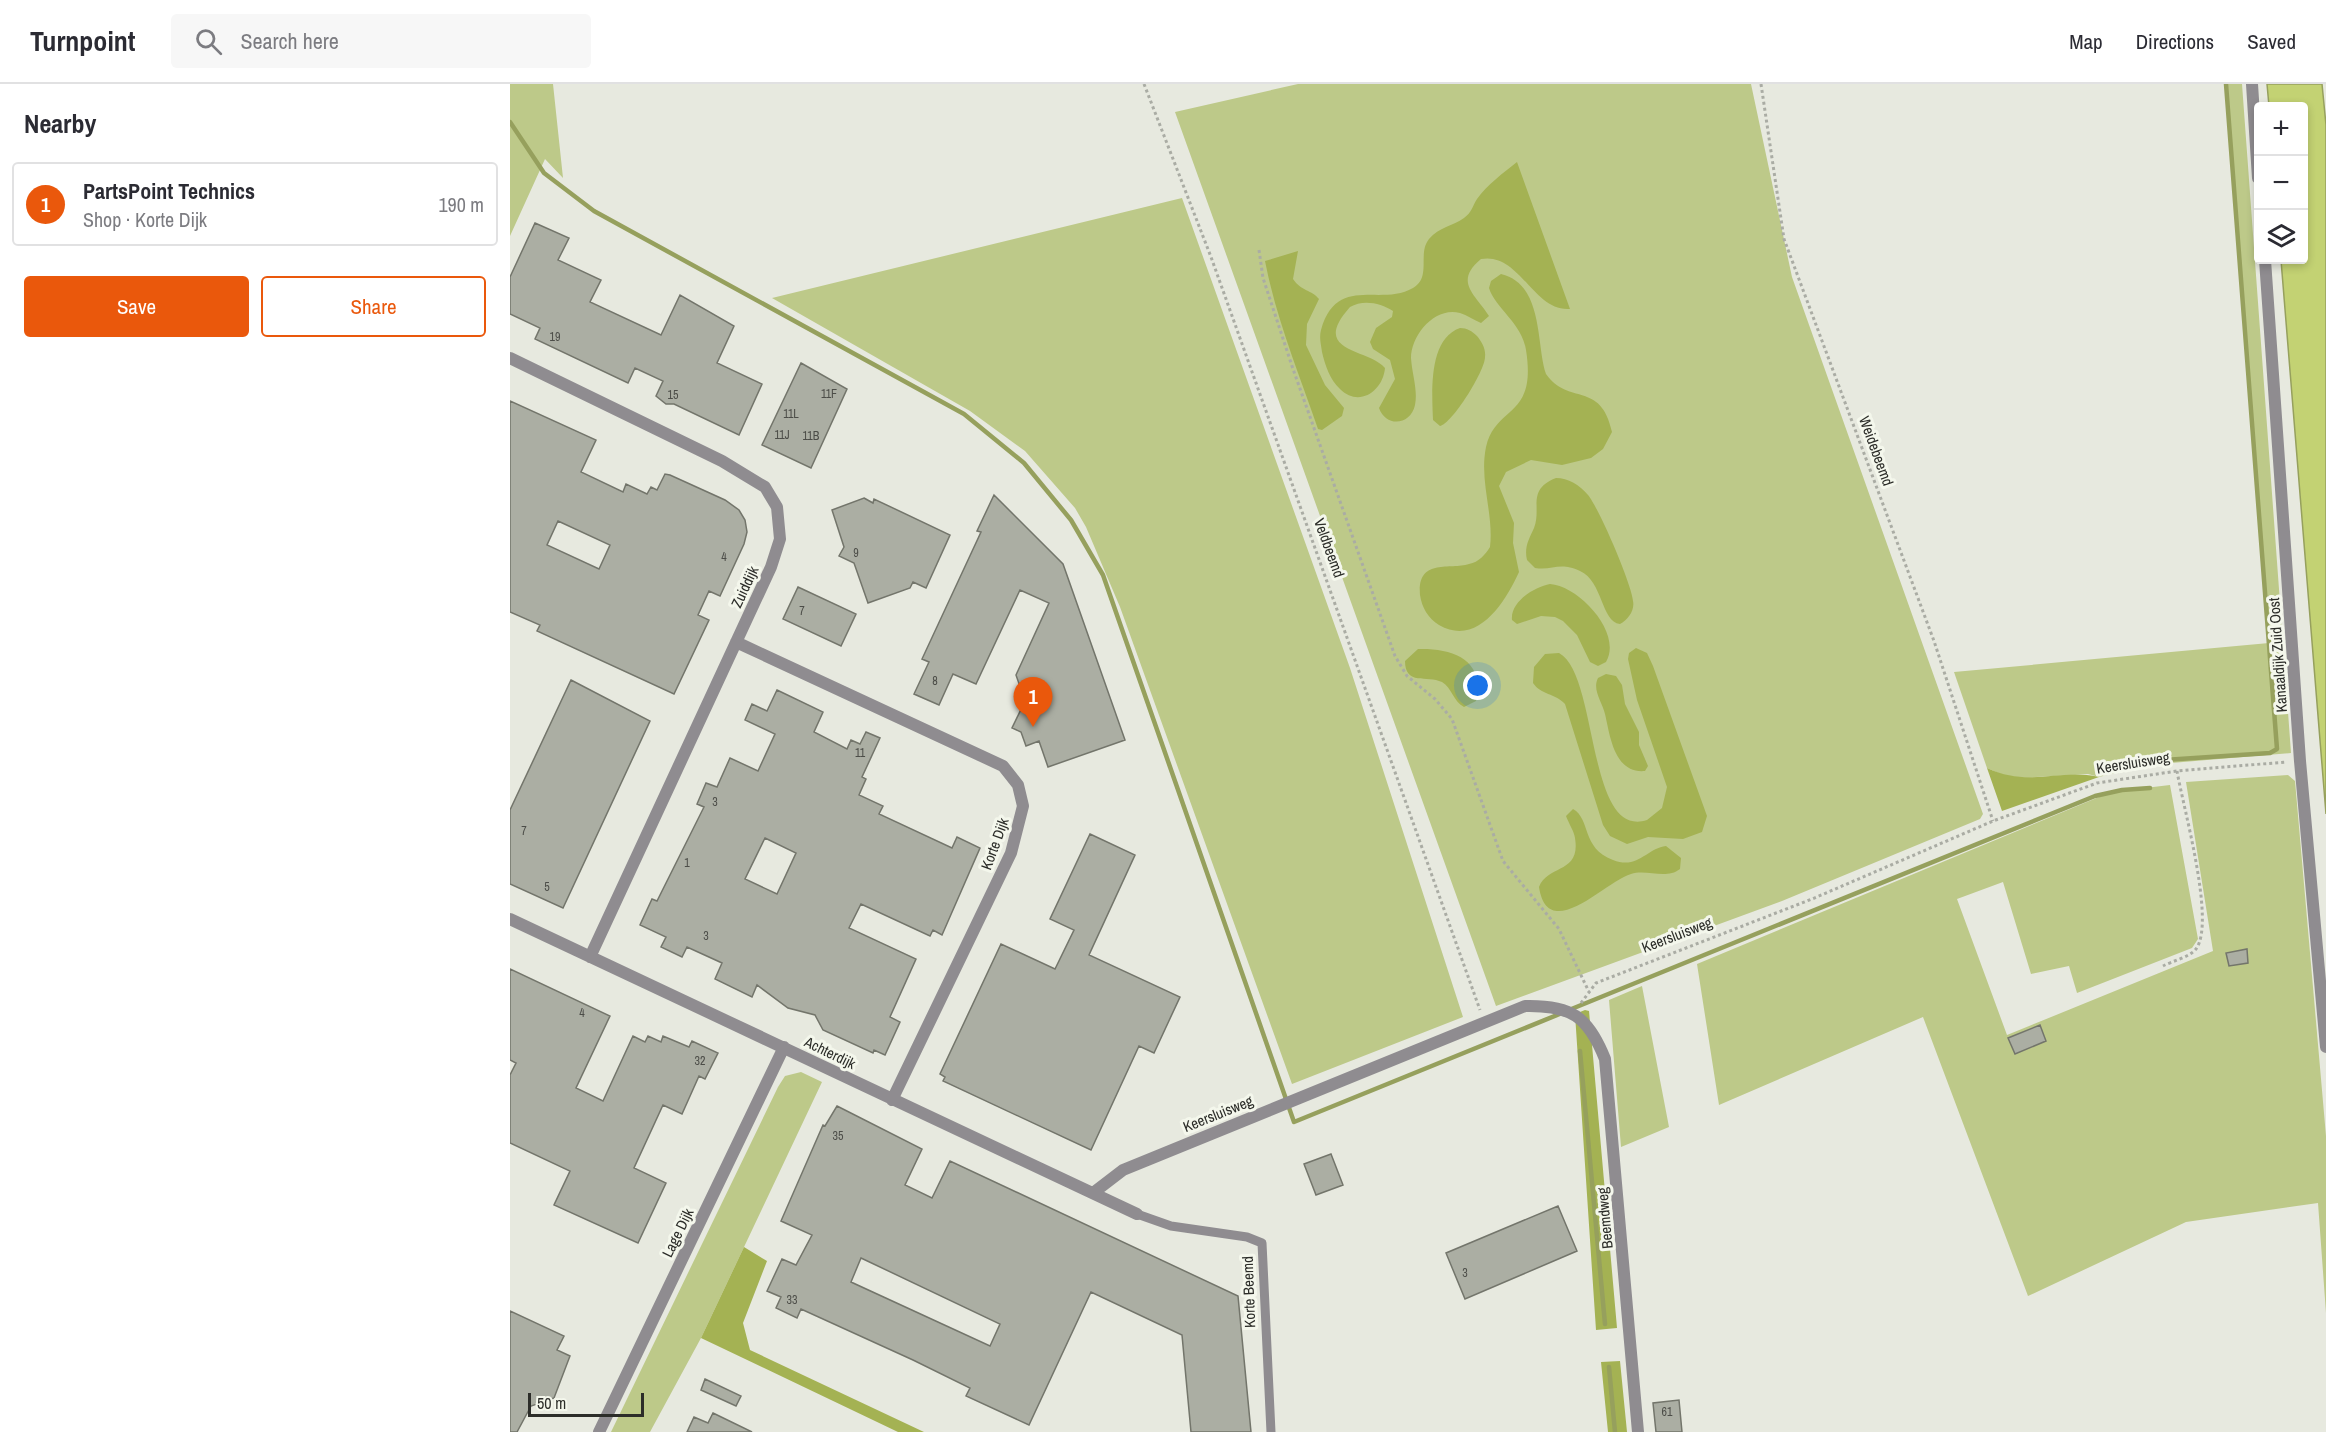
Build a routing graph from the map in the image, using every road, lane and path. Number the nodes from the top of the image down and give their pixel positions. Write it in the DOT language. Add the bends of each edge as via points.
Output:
graph roads {
  1 [pos="1144,84"];
  2 [pos="1761,84"];
  3 [pos="2252,84"];
  4 [pos="2257,156"];
  5 [pos="1259,250"];
  6 [pos="2265,264"];
  7 [pos="510,358"];
  8 [pos="736,642"];
  9 [pos="2300,761"];
  10 [pos="2177,771"];
  11 [pos="1993,821"];
  12 [pos="510,919"];
  13 [pos="590,957"];
  14 [pos="2163,966"];
  15 [pos="1589,992"];
  16 [pos="1573,1013"];
  17 [pos="1484,1022"];
  18 [pos="784,1047"];
  19 [pos="2326,1047"];
  20 [pos="892,1100"];
  21 [pos="1093,1193"];
  22 [pos="1137,1214"];
  23 [pos="599,1432"];
  24 [pos="1270,1432"];
  25 [pos="1638,1432"];
  1 -- 17 [label="path, Veldbeemd" via="1339,610"];
  2 -- 11 [label="path, Weidebeemd" via="1784,239 1934,641"];
  3 -- 4 [label="street"];
  5 -- 15 [label="path" via="1263,278 1290,359 1398,661 1407,676 1452,719 1503,861 1559,929"];
  6 -- 9 [label="street, Kanaaldijk Zuid Oost"];
  7 -- 8 [label="street, Zuiddijk" via="722,461 765,487 777,507 780,539"];
  8 -- 13 [label="street, Zuiddijk"];
  8 -- 20 [label="street, Korte Dijk" via="1003,766 1018,785 1023,806 1011,853"];
  9 -- 10 [label="path, Keersluisweg"];
  9 -- 19 [label="street, Kanaaldijk Zuid Oost"];
  10 -- 11 [label="path, Keersluisweg" via="2097,783"];
  10 -- 14 [label="path" via="2203,902 2202,936 2195,951"];
  11 -- 15 [label="path, Keersluisweg" via="1812,899 1596,982"];
  12 -- 13 [label="street, Achterdijk"];
  13 -- 18 [label="street, Achterdijk"];
  15 -- 16 [label="path, Keersluisweg"];
  16 -- 17 [label="street, Keersluisweg" via="1550,1006 1525,1006"];
  16 -- 25 [label="street, Beemdweg" via="1597,1038 1605,1059"];
  17 -- 21 [label="street, Keersluisweg" via="1123,1170"];
  18 -- 20 [label="street, Achterdijk"];
  18 -- 23 [label="street, Lage Dijk"];
  20 -- 21 [label="street, Achterdijk"];
  21 -- 22 [label="street, Achterdijk"];
  22 -- 24 [label="lane, Korte Beemd" via="1171,1226 1247,1237 1262,1243"];
}
